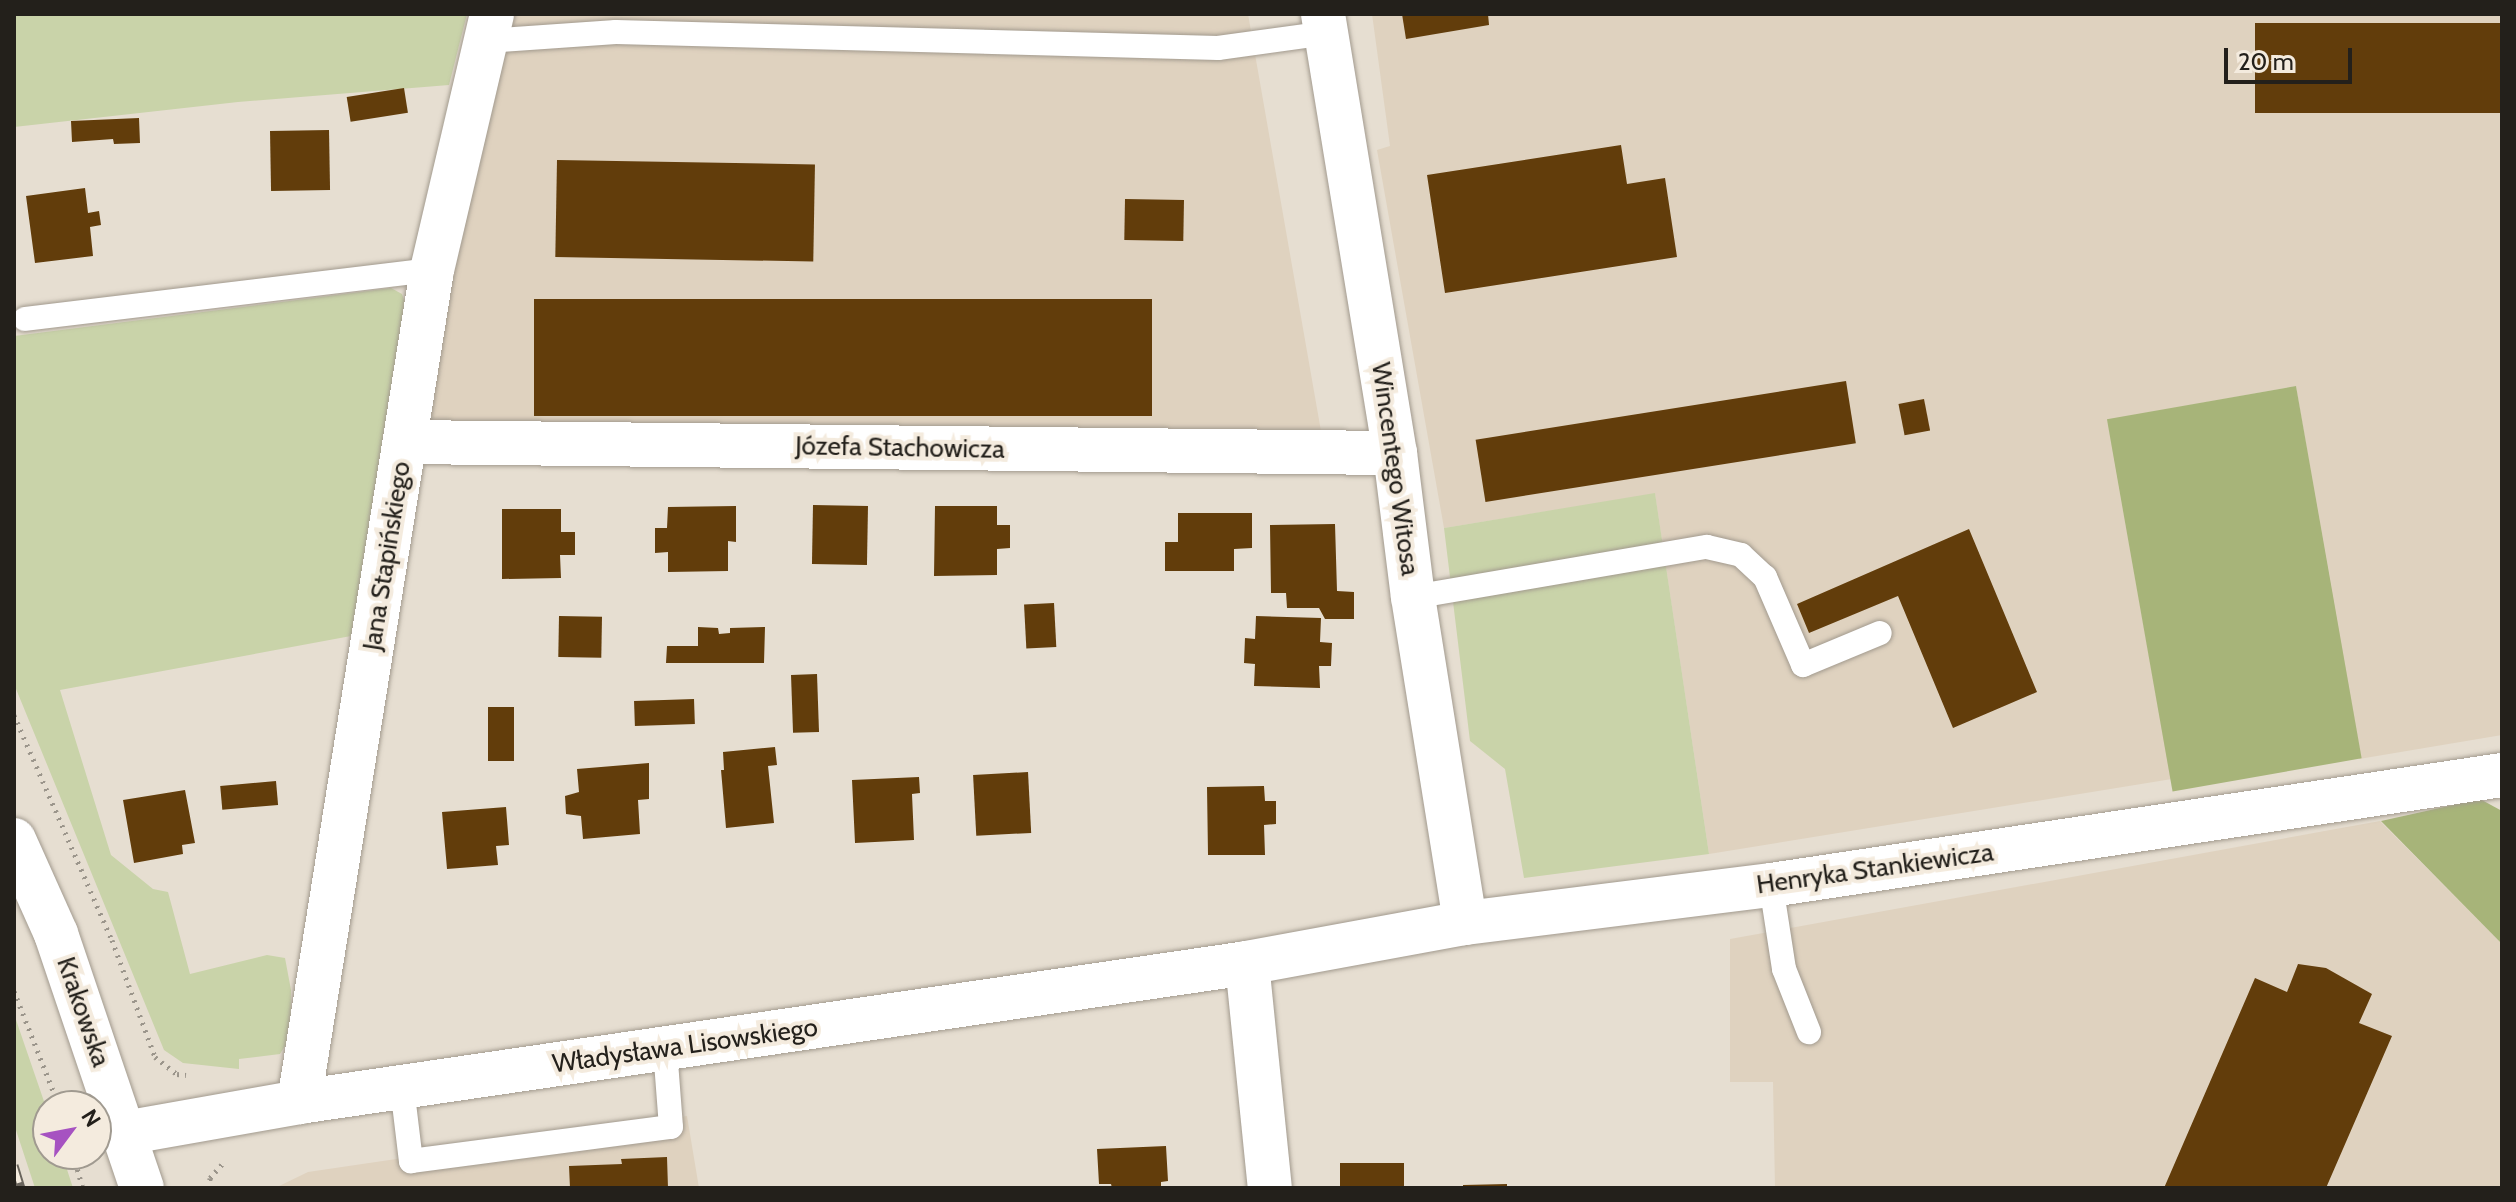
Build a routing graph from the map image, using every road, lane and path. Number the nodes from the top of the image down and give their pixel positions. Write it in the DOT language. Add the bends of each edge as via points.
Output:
graph roads {
  1 [pos="1324,24"];
  2 [pos="489,28"];
  3 [pos="432,270"];
  4 [pos="25,319"];
  5 [pos="406,442"];
  6 [pos="1395,453"];
  7 [pos="1413,597"];
  8 [pos="1880,633"];
  9 [pos="14,715"];
  10 [pos="2502,775"];
  11 [pos="14,840"];
  12 [pos="1771,885"];
  13 [pos="1465,923"];
  14 [pos="1247,963"];
  15 [pos="14,991"];
  16 [pos="1809,1032"];
  17 [pos="665,1049"];
  18 [pos="191,1076"];
  19 [pos="402,1087"];
  20 [pos="53,1090"];
  21 [pos="299,1102"];
  22 [pos="124,1133"];
  23 [pos="235,1155"];
  24 [pos="142,1188"];
  25 [pos="209,1188"];
  26 [pos="1270,1188"];
  1 -- 2 [label="lane" via="1218,48"];
  1 -- 6 [label="street, Wincentego Witosa"];
  2 -- 3 [label="street, Jana Stapińskiego"];
  3 -- 4 [label="lane"];
  3 -- 5 [label="street, Jana Stapińskiego"];
  5 -- 6 [label="street, Józefa Stachowicza"];
  5 -- 21 [label="street, Jana Stapińskiego"];
  6 -- 7 [label="street, Wincentego Witosa"];
  7 -- 8 [label="lane" via="1707,547 1741,555 1765,577 1803,665"];
  7 -- 13 [label="street, Wincentego Witosa"];
  9 -- 18 [label="path" via="112,940 155,1057 177,1074"];
  10 -- 12 [label="street, Henryka Stankiewicza"];
  11 -- 22 [label="street, Krakowska" via="56,934"];
  12 -- 13 [label="street, Henryka Stankiewicza"];
  12 -- 16 [label="lane" via="1784,969"];
  13 -- 14 [label="street, Henryka Stankiewicza"];
  14 -- 17 [label="street, Władysława Lisowskiego"];
  14 -- 26 [label="street"];
  15 -- 20 [label="path"];
  17 -- 19 [label="street, Władysława Lisowskiego"];
  17 -- 19 [label="lane" via="671,1127 411,1161"];
  19 -- 21 [label="street, Władysława Lisowskiego"];
  21 -- 22 [label="street, Władysława Lisowskiego"];
  22 -- 24 [label="street, Krakowska"];
  23 -- 25 [label="path" via="217,1170"];
}
